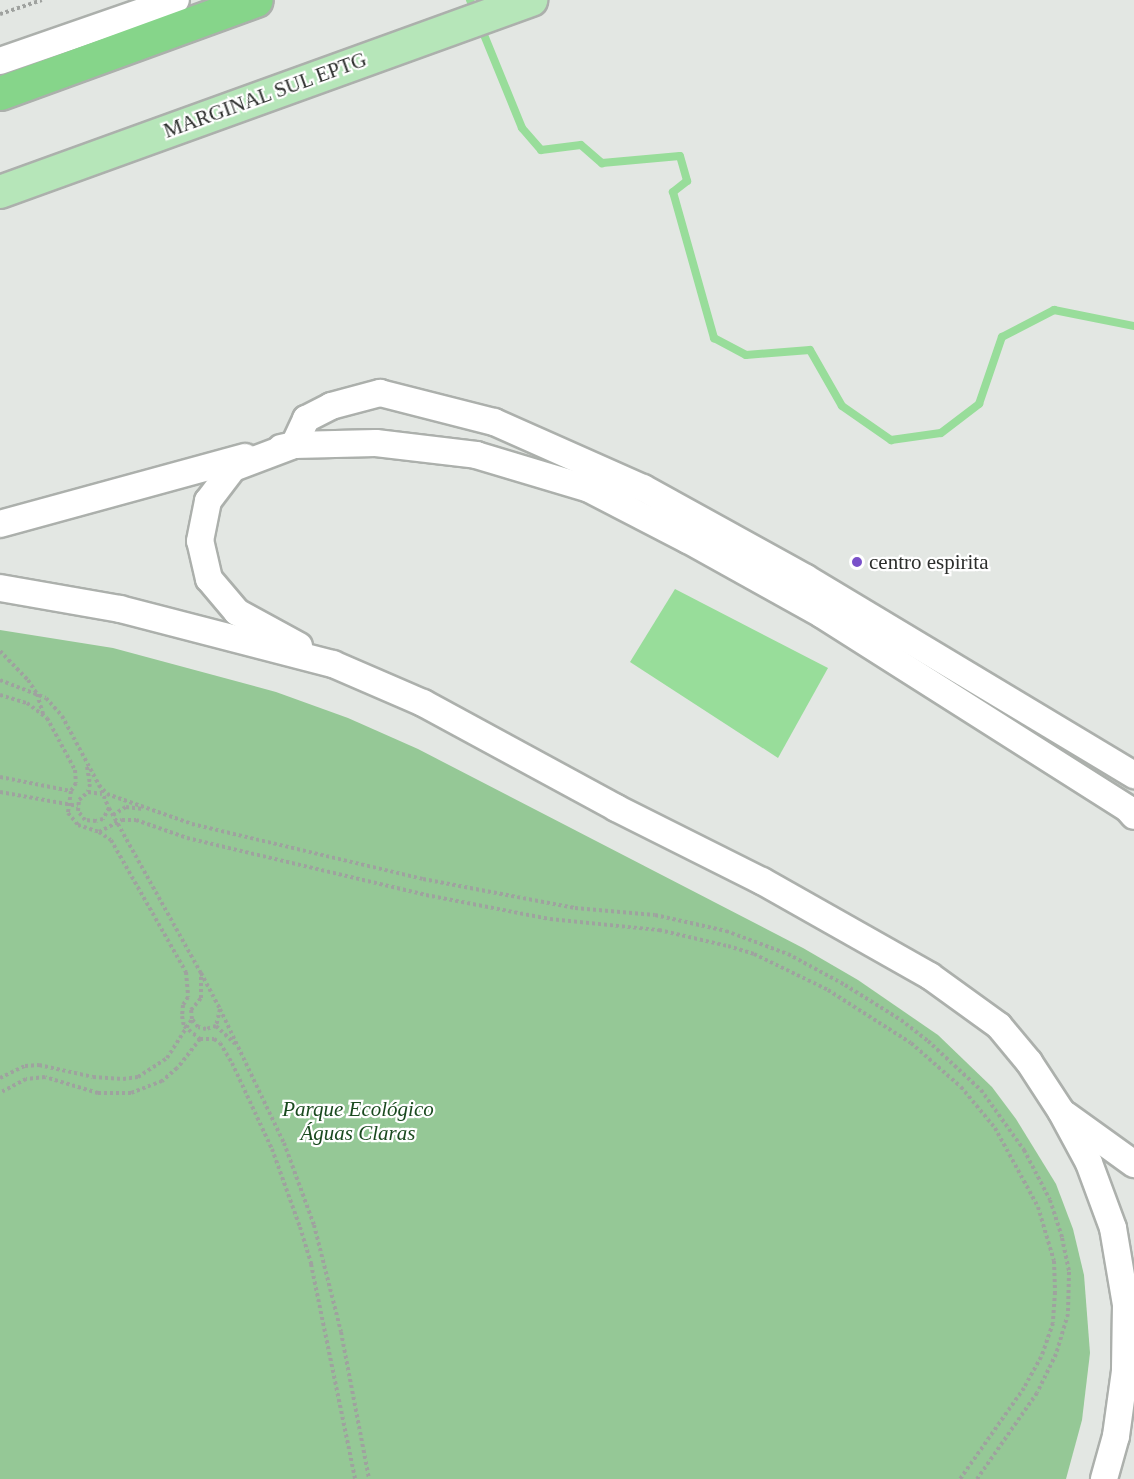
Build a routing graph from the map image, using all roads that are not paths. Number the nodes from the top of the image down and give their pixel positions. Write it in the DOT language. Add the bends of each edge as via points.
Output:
graph roads {
  1 [pos="176,0"];
  2 [pos="256,0"];
  3 [pos="531,0"];
  4 [pos="0,61"];
  5 [pos="0,93"];
  6 [pos="0,192"];
  7 [pos="294,445"];
  8 [pos="0,524"];
  9 [pos="0,588"];
  10 [pos="333,664"];
  11 [pos="1134,775"];
  12 [pos="1134,816"];
  13 [pos="1060,1111"];
  14 [pos="1134,1164"];
  15 [pos="1104,1479"];
  1 -- 4 [label="street"];
  2 -- 5 [label="highway"];
  3 -- 6 [label="main road, MARGINAL SUL EPTG"];
  7 -- 8 [label="street"];
  7 -- 10 [label="street" via="233,468 208,501 200,541 209,579 237,612"];
  7 -- 11 [label="street" via="306,419 330,406 380,393 494,422 643,488 776,561"];
  7 -- 12 [label="street" via="376,443 476,455 589,489 822,614"];
  9 -- 10 [label="street" via="120,609"];
  10 -- 13 [label="street" via="423,703 762,882 930,976 999,1026 1029,1062"];
  13 -- 14 [label="street"];
  13 -- 15 [label="street" via="1089,1163 1113,1228 1126,1305 1125,1371 1116,1436"];
}
